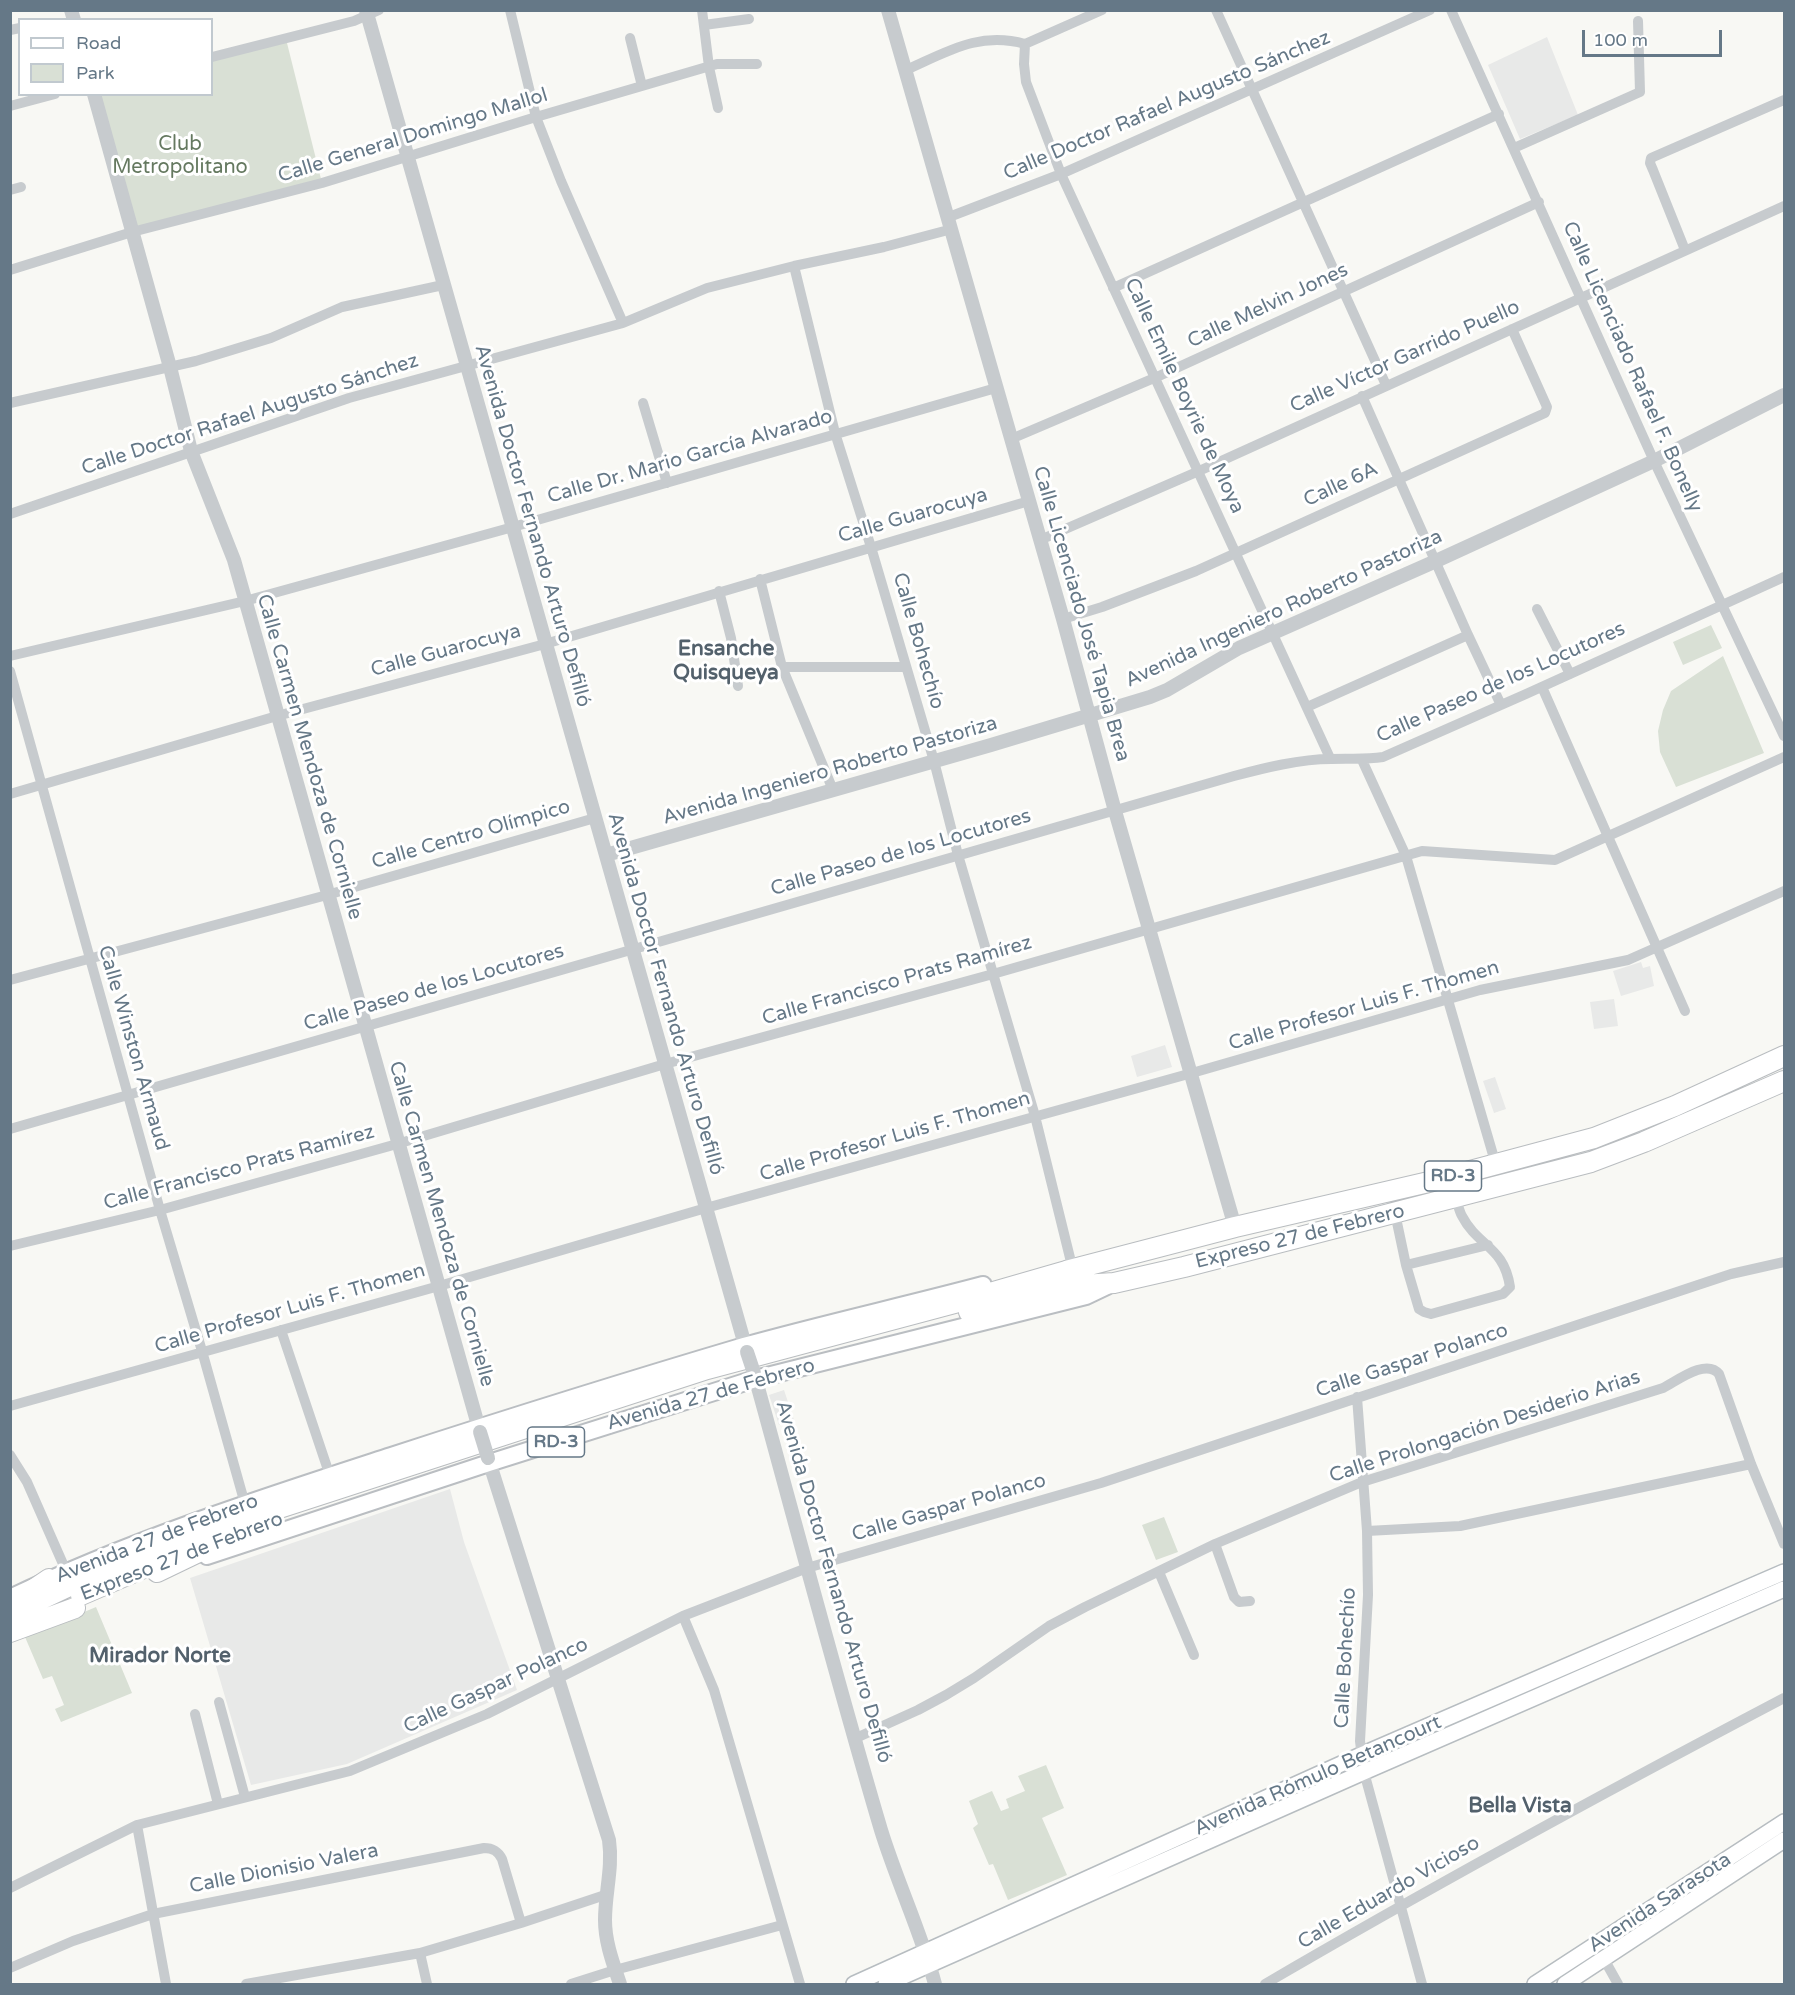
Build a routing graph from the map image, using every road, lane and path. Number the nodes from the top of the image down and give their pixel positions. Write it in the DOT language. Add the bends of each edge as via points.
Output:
graph roads {
  1 [pos="510,10"];
  2 [pos="702,10"];
  3 [pos="888,10"];
  4 [pos="1102,10"];
  5 [pos="1216,10"];
  6 [pos="1430,10"];
  7 [pos="1451,10"];
  8 [pos="371,12"];
  9 [pos="749,19"];
  10 [pos="1638,21"];
  11 [pos="704,25"];
  12 [pos="630,38"];
  13 [pos="1024,44"];
  14 [pos="213,57"];
  15 [pos="757,64"];
  16 [pos="709,67"];
  17 [pos="906,70"];
  18 [pos="642,86"];
  19 [pos="1252,90"];
  20 [pos="48,96"];
  21 [pos="95,96"];
  22 [pos="1785,100"];
  23 [pos="10,106"];
  24 [pos="718,108"];
  25 [pos="1499,114"];
  26 [pos="536,117"];
  27 [pos="1514,148"];
  28 [pos="408,157"];
  29 [pos="1061,174"];
  30 [pos="1302,201"];
  31 [pos="1539,202"];
  32 [pos="1785,206"];
  33 [pos="951,223"];
  34 [pos="132,232"];
  35 [pos="1685,250"];
  36 [pos="794,266"];
  37 [pos="10,270"];
  38 [pos="443,285"];
  39 [pos="1113,288"];
  40 [pos="1344,292"];
  41 [pos="1581,297"];
  42 [pos="623,323"];
  43 [pos="1512,329"];
  44 [pos="170,367"];
  45 [pos="467,367"];
  46 [pos="1156,377"];
  47 [pos="1386,385"];
  48 [pos="996,388"];
  49 [pos="1785,395"];
  50 [pos="1362,396"];
  51 [pos="10,403"];
  52 [pos="643,403"];
  53 [pos="835,433"];
  54 [pos="1011,439"];
  55 [pos="191,451"];
  56 [pos="1654,461"];
  57 [pos="1199,471"];
  58 [pos="1400,478"];
  59 [pos="667,483"];
  60 [pos="1029,501"];
  61 [pos="10,514"];
  62 [pos="513,528"];
  63 [pos="1040,540"];
  64 [pos="871,547"];
  65 [pos="1236,554"];
  66 [pos="1436,561"];
  67 [pos="1785,577"];
  68 [pos="760,579"];
  69 [pos="719,591"];
  70 [pos="245,601"];
  71 [pos="1721,606"];
  72 [pos="1537,609"];
  73 [pos="1063,620"];
  74 [pos="1272,633"];
  75 [pos="1468,635"];
  76 [pos="545,644"];
  77 [pos="10,656"];
  78 [pos="782,667"];
  79 [pos="906,667"];
  80 [pos="10,671"];
  81 [pos="1570,674"];
  82 [pos="738,686"];
  83 [pos="1542,687"];
  84 [pos="1501,705"];
  85 [pos="1307,707"];
  86 [pos="1090,715"];
  87 [pos="277,716"];
  88 [pos="1785,736"];
  89 [pos="1785,756"];
  90 [pos="1330,758"];
  91 [pos="1362,760"];
  92 [pos="934,761"];
  93 [pos="43,785"];
  94 [pos="833,790"];
  95 [pos="10,794"];
  96 [pos="1115,811"];
  97 [pos="595,818"];
  98 [pos="1609,836"];
  99 [pos="606,855"];
  100 [pos="958,855"];
  101 [pos="1406,856"];
  102 [pos="1785,891"];
  103 [pos="327,895"];
  104 [pos="1150,929"];
  105 [pos="1657,949"];
  106 [pos="633,950"];
  107 [pos="89,959"];
  108 [pos="993,974"];
  109 [pos="10,980"];
  110 [pos="1448,999"];
  111 [pos="1685,1011"];
  112 [pos="366,1027"];
  113 [pos="1785,1056"];
  114 [pos="665,1064"];
  115 [pos="1192,1073"];
  116 [pos="1785,1081"];
  117 [pos="128,1094"];
  118 [pos="1035,1116"];
  119 [pos="10,1129"];
  120 [pos="397,1144"];
  121 [pos="1496,1165"];
  122 [pos="1456,1198"];
  123 [pos="706,1208"];
  124 [pos="160,1210"];
  125 [pos="1395,1212"];
  126 [pos="1235,1227"];
  127 [pos="1488,1245"];
  128 [pos="10,1246"];
  129 [pos="1785,1262"];
  130 [pos="1406,1265"];
  131 [pos="1069,1271"];
  132 [pos="1114,1283"];
  133 [pos="438,1286"];
  134 [pos="281,1330"];
  135 [pos="806,1348"];
  136 [pos="747,1349"];
  137 [pos="202,1351"];
  138 [pos="755,1376"];
  139 [pos="1357,1397"];
  140 [pos="10,1406"];
  141 [pos="480,1430"];
  142 [pos="10,1455"];
  143 [pos="489,1460"];
  144 [pos="1751,1464"];
  145 [pos="330,1476"];
  146 [pos="1362,1482"];
  147 [pos="245,1504"];
  148 [pos="234,1528"];
  149 [pos="1367,1531"];
  150 [pos="139,1542"];
  151 [pos="1784,1543"];
  152 [pos="1215,1544"];
  153 [pos="807,1568"];
  154 [pos="157,1572"];
  155 [pos="1159,1572"];
  156 [pos="1785,1572"];
  157 [pos="58,1576"];
  158 [pos="1785,1589"];
  159 [pos="10,1598"];
  160 [pos="1250,1601"];
  161 [pos="10,1605"];
  162 [pos="75,1608"];
  163 [pos="10,1614"];
  164 [pos="683,1616"];
  165 [pos="10,1630"];
  166 [pos="10,1639"];
  167 [pos="1194,1656"];
  168 [pos="558,1680"];
  169 [pos="1785,1698"];
  170 [pos="219,1702"];
  171 [pos="195,1714"];
  172 [pos="856,1738"];
  173 [pos="1361,1755"];
  174 [pos="1364,1772"];
  175 [pos="245,1797"];
  176 [pos="218,1804"];
  177 [pos="1785,1822"];
  178 [pos="137,1825"];
  179 [pos="1785,1840"];
  180 [pos="10,1888"];
  181 [pos="608,1894"];
  182 [pos="1401,1905"];
  183 [pos="153,1914"];
  184 [pos="521,1923"];
  185 [pos="782,1925"];
  186 [pos="420,1953"];
  187 [pos="928,1958"];
  188 [pos="1604,1959"];
  189 [pos="10,1968"];
  190 [pos="615,1970"];
  191 [pos="166,1984"];
  192 [pos="246,1984"];
  193 [pos="427,1984"];
  194 [pos="571,1984"];
  195 [pos="620,1984"];
  196 [pos="800,1984"];
  197 [pos="854,1984"];
  198 [pos="886,1984"];
  199 [pos="935,1984"];
  200 [pos="1265,1984"];
  201 [pos="1422,1984"];
  202 [pos="1535,1984"];
  203 [pos="1564,1984"];
  204 [pos="1618,1984"];
  1 -- 26 [label="street"];
  2 -- 11 [label="street"];
  3 -- 17 [label="street, Calle Licenciado José Tapia Brea"];
  4 -- 13 [label="street"];
  5 -- 19 [label="street"];
  6 -- 19 [label="street, Calle Doctor Rafael Augusto Sánchez"];
  7 -- 25 [label="street, Calle Licenciado Rafael F. Bonelly"];
  8 -- 14 [label="street" via="354,21"];
  8 -- 28 [label="street, Avenida Doctor Fernando Arturo Defilló"];
  9 -- 11 [label="street"];
  10 -- 27 [label="street" via="1640,92"];
  11 -- 16 [label="street"];
  12 -- 18 [label="street"];
  13 -- 17 [label="street" via="993,39 972,42"];
  13 -- 29 [label="street, Calle Emile Boyrie de Moya" via="1026,82"];
  15 -- 16 [label="street, Calle General Domingo Mallol"];
  16 -- 18 [label="street, Calle General Domingo Mallol"];
  16 -- 24 [label="street"];
  17 -- 33 [label="street, Calle Licenciado José Tapia Brea"];
  18 -- 26 [label="street, Calle General Domingo Mallol"];
  19 -- 29 [label="street, Calle Doctor Rafael Augusto Sánchez"];
  19 -- 30 [label="street"];
  20 -- 23 [label="street"];
  21 -- 34 [label="street, Calle Carmen Mendoza de Cornielle"];
  22 -- 35 [label="street" via="1652,158 1650,162"];
  25 -- 27 [label="street, Calle Licenciado Rafael F. Bonelly"];
  25 -- 30 [label="street"];
  26 -- 28 [label="street, Calle General Domingo Mallol"];
  26 -- 42 [label="street"];
  27 -- 31 [label="street, Calle Licenciado Rafael F. Bonelly"];
  28 -- 34 [label="street, Calle General Domingo Mallol" via="266,199"];
  28 -- 38 [label="street, Avenida Doctor Fernando Arturo Defilló"];
  29 -- 33 [label="street, Calle Doctor Rafael Augusto Sánchez"];
  29 -- 39 [label="street, Calle Emile Boyrie de Moya"];
  30 -- 39 [label="street"];
  30 -- 40 [label="street"];
  31 -- 40 [label="street, Calle Melvin Jones"];
  31 -- 41 [label="street, Calle Licenciado Rafael F. Bonelly"];
  32 -- 35 [label="street, Calle Víctor Garrido Puello"];
  33 -- 36 [label="street, Calle Doctor Rafael Augusto Sánchez" via="852,255"];
  33 -- 48 [label="street, Calle Licenciado José Tapia Brea"];
  34 -- 37 [label="street, Calle General Domingo Mallol"];
  34 -- 44 [label="street, Calle Carmen Mendoza de Cornielle"];
  35 -- 41 [label="street, Calle Víctor Garrido Puello"];
  36 -- 42 [label="street, Calle Doctor Rafael Augusto Sánchez" via="707,288"];
  36 -- 53 [label="street, Calle Bohechío"];
  38 -- 44 [label="street" via="354,304 271,338"];
  38 -- 45 [label="street, Avenida Doctor Fernando Arturo Defilló"];
  39 -- 46 [label="street, Calle Emile Boyrie de Moya"];
  40 -- 46 [label="street, Calle Melvin Jones"];
  40 -- 47 [label="street"];
  41 -- 43 [label="street, Calle Víctor Garrido Puello"];
  41 -- 56 [label="street, Calle Licenciado Rafael F. Bonelly"];
  42 -- 45 [label="street, Calle Doctor Rafael Augusto Sánchez"];
  43 -- 47 [label="street, Calle Víctor Garrido Puello"];
  43 -- 58 [label="street, Calle 6A" via="1546,412"];
  44 -- 51 [label="street"];
  44 -- 55 [label="street, Calle Carmen Mendoza de Cornielle"];
  45 -- 55 [label="street, Calle Doctor Rafael Augusto Sánchez" via="349,398"];
  45 -- 62 [label="street, Avenida Doctor Fernando Arturo Defilló"];
  46 -- 54 [label="street, Calle Melvin Jones"];
  46 -- 57 [label="street, Calle Emile Boyrie de Moya"];
  47 -- 50 [label="street, Calle Víctor Garrido Puello"];
  48 -- 53 [label="street, Calle Dr. Mario García Alvarado"];
  48 -- 54 [label="street, Calle Licenciado José Tapia Brea"];
  49 -- 56 [label="street, Avenida Ingeniero Roberto Pastoriza"];
  50 -- 57 [label="street, Calle Víctor Garrido Puello"];
  50 -- 58 [label="street"];
  52 -- 59 [label="street"];
  53 -- 59 [label="street, Calle Dr. Mario García Alvarado"];
  53 -- 64 [label="street, Calle Bohechío"];
  54 -- 60 [label="street, Calle Licenciado José Tapia Brea"];
  55 -- 61 [label="street, Calle Doctor Rafael Augusto Sánchez"];
  55 -- 70 [label="street, Calle Carmen Mendoza de Cornielle" via="234,560"];
  56 -- 66 [label="street, Avenida Ingeniero Roberto Pastoriza"];
  56 -- 71 [label="street, Calle Licenciado Rafael F. Bonelly"];
  57 -- 63 [label="street, Calle Víctor Garrido Puello"];
  57 -- 65 [label="street, Calle Emile Boyrie de Moya"];
  58 -- 65 [label="street, Calle 6A"];
  58 -- 66 [label="street"];
  59 -- 62 [label="street, Calle Dr. Mario García Alvarado"];
  60 -- 63 [label="street, Calle Licenciado José Tapia Brea"];
  60 -- 64 [label="street, Calle Guarocuya"];
  62 -- 70 [label="street, Calle Dr. Mario García Alvarado"];
  62 -- 76 [label="street, Avenida Doctor Fernando Arturo Defilló"];
  63 -- 73 [label="street, Calle Licenciado José Tapia Brea"];
  64 -- 68 [label="street, Calle Guarocuya"];
  64 -- 79 [label="street, Calle Bohechío"];
  65 -- 73 [label="street, Calle 6A"];
  65 -- 74 [label="street, Calle Emile Boyrie de Moya"];
  66 -- 74 [label="street, Avenida Ingeniero Roberto Pastoriza"];
  66 -- 75 [label="street"];
  67 -- 71 [label="street, Calle Paseo de los Locutores"];
  68 -- 69 [label="street, Calle Guarocuya"];
  68 -- 78 [label="street"];
  69 -- 76 [label="street, Calle Guarocuya"];
  69 -- 82 [label="street"];
  70 -- 77 [label="street, Calle Dr. Mario García Alvarado"];
  70 -- 87 [label="street, Calle Carmen Mendoza de Cornielle"];
  71 -- 81 [label="street, Calle Paseo de los Locutores"];
  71 -- 88 [label="street, Calle Licenciado Rafael F. Bonelly"];
  72 -- 81 [label="street"];
  73 -- 86 [label="street, Calle Licenciado José Tapia Brea"];
  74 -- 85 [label="street, Calle Emile Boyrie de Moya"];
  74 -- 86 [label="street, Avenida Ingeniero Roberto Pastoriza" via="1167,690"];
  75 -- 84 [label="street"];
  75 -- 85 [label="street"];
  76 -- 87 [label="street, Calle Guarocuya"];
  76 -- 97 [label="street, Avenida Doctor Fernando Arturo Defilló"];
  78 -- 79 [label="street"];
  78 -- 94 [label="street"];
  79 -- 92 [label="street, Calle Bohechío"];
  80 -- 93 [label="street, Calle Winston Armaud"];
  81 -- 83 [label="street, Calle Paseo de los Locutores"];
  83 -- 84 [label="street, Calle Paseo de los Locutores"];
  83 -- 98 [label="street"];
  84 -- 91 [label="street, Calle Paseo de los Locutores" via="1397,752"];
  85 -- 90 [label="street, Calle Emile Boyrie de Moya"];
  86 -- 92 [label="street, Avenida Ingeniero Roberto Pastoriza"];
  86 -- 96 [label="street, Calle Licenciado José Tapia Brea"];
  87 -- 93 [label="street, Calle Guarocuya"];
  87 -- 103 [label="street, Calle Carmen Mendoza de Cornielle"];
  89 -- 98 [label="street, Calle Francisco Prats Ramírez"];
  90 -- 91 [label="street, Calle Paseo de los Locutores"];
  90 -- 96 [label="street, Calle Paseo de los Locutores" via="1265,768"];
  91 -- 101 [label="street"];
  92 -- 94 [label="street, Avenida Ingeniero Roberto Pastoriza"];
  92 -- 100 [label="street, Calle Bohechío"];
  93 -- 95 [label="street, Calle Guarocuya"];
  93 -- 107 [label="street, Calle Winston Armaud"];
  94 -- 99 [label="street, Avenida Ingeniero Roberto Pastoriza"];
  96 -- 100 [label="street, Calle Paseo de los Locutores"];
  96 -- 104 [label="street, Calle Licenciado José Tapia Brea"];
  97 -- 99 [label="street, Avenida Doctor Fernando Arturo Defilló"];
  97 -- 103 [label="street, Calle Centro Olímpico"];
  98 -- 101 [label="street, Calle Francisco Prats Ramírez" via="1554,860 1422,851"];
  98 -- 105 [label="street"];
  99 -- 106 [label="street, Avenida Doctor Fernando Arturo Defilló"];
  100 -- 106 [label="street, Calle Paseo de los Locutores"];
  100 -- 108 [label="street, Calle Bohechío"];
  101 -- 104 [label="street, Calle Francisco Prats Ramírez"];
  101 -- 110 [label="street"];
  102 -- 105 [label="street, Calle Profesor Luis F. Thomen"];
  103 -- 107 [label="street, Calle Centro Olímpico"];
  103 -- 112 [label="street, Calle Carmen Mendoza de Cornielle"];
  104 -- 108 [label="street, Calle Francisco Prats Ramírez"];
  104 -- 115 [label="street, Calle Licenciado José Tapia Brea"];
  105 -- 110 [label="street, Calle Profesor Luis F. Thomen" via="1628,960"];
  105 -- 111 [label="street"];
  106 -- 112 [label="street, Calle Paseo de los Locutores"];
  106 -- 114 [label="street, Avenida Doctor Fernando Arturo Defilló"];
  107 -- 109 [label="street, Calle Centro Olímpico"];
  107 -- 117 [label="street, Calle Winston Armaud"];
  108 -- 114 [label="street, Calle Francisco Prats Ramírez"];
  108 -- 118 [label="street, Calle Bohechío"];
  110 -- 115 [label="street, Calle Profesor Luis F. Thomen"];
  110 -- 121 [label="street"];
  112 -- 117 [label="street, Calle Paseo de los Locutores"];
  112 -- 120 [label="street, Calle Carmen Mendoza de Cornielle"];
  113 -- 121 [label="highway, Expreso 27 de Febrero / RD-3" via="1603,1135"];
  114 -- 120 [label="street, Calle Francisco Prats Ramírez"];
  114 -- 123 [label="street, Avenida Doctor Fernando Arturo Defilló"];
  115 -- 118 [label="street, Calle Profesor Luis F. Thomen"];
  115 -- 126 [label="street, Calle Licenciado José Tapia Brea"];
  116 -- 122 [label="highway, Expreso 27 de Febrero / RD-3" via="1591,1162"];
  117 -- 119 [label="street, Calle Paseo de los Locutores"];
  117 -- 124 [label="street, Calle Winston Armaud"];
  118 -- 123 [label="street, Calle Profesor Luis F. Thomen"];
  118 -- 131 [label="street, Calle Bohechío"];
  120 -- 124 [label="street, Calle Francisco Prats Ramírez"];
  120 -- 133 [label="street, Calle Carmen Mendoza de Cornielle"];
  121 -- 126 [label="highway, Expreso 27 de Febrero / RD-3"];
  122 -- 125 [label="highway, Expreso 27 de Febrero / RD-3"];
  122 -- 127 [label="street" via="1462,1217"];
  123 -- 133 [label="street, Calle Profesor Luis F. Thomen"];
  123 -- 136 [label="street, Avenida Doctor Fernando Arturo Defilló"];
  124 -- 128 [label="street, Calle Francisco Prats Ramírez"];
  124 -- 137 [label="street, Calle Winston Armaud"];
  125 -- 130 [label="street"];
  125 -- 132 [label="highway, Expreso 27 de Febrero / RD-3"];
  126 -- 131 [label="highway, Expreso 27 de Febrero / RD-3"];
  127 -- 130 [label="street"];
  127 -- 130 [label="street" via="1506,1269 1510,1287 1503,1294 1431,1314 1419,1309"];
  129 -- 139 [label="street, Calle Gaspar Polanco" via="1731,1274"];
  131 -- 135 [label="highway, Expreso 27 de Febrero / RD-3"];
  131 -- 136 [label="main road, Avenida 27 de Febrero / RD-3" via="1050,1269"];
  132 -- 135 [label="highway, Expreso 27 de Febrero / RD-3" via="1083,1285"];
  132 -- 138 [label="main road, Avenida 27 de Febrero / RD-3" via="1086,1296"];
  133 -- 134 [label="street, Calle Profesor Luis F. Thomen"];
  133 -- 141 [label="street, Calle Carmen Mendoza de Cornielle"];
  134 -- 137 [label="street, Calle Profesor Luis F. Thomen"];
  134 -- 145 [label="street"];
  135 -- 148 [label="highway, Expreso 27 de Febrero / RD-3"];
  136 -- 138 [label="street, Avenida Doctor Fernando Arturo Defilló, bridge"];
  136 -- 141 [label="main road, Avenida 27 de Febrero / RD-3"];
  137 -- 140 [label="street, Calle Profesor Luis F. Thomen"];
  137 -- 147 [label="street, Calle Winston Armaud"];
  138 -- 143 [label="main road, Avenida 27 de Febrero / RD-3"];
  138 -- 153 [label="street, Avenida Doctor Fernando Arturo Defilló"];
  139 -- 146 [label="street, Calle Bohechío"];
  139 -- 153 [label="street, Calle Gaspar Polanco" via="1101,1483"];
  141 -- 143 [label="street, Calle Carmen Mendoza de Cornielle, bridge"];
  141 -- 145 [label="main road, Avenida 27 de Febrero / RD-3"];
  142 -- 157 [label="street" via="27,1482"];
  143 -- 154 [label="main road, Avenida 27 de Febrero / RD-3"];
  143 -- 168 [label="street"];
  144 -- 146 [label="street, Calle Prolongación Desiderio Arias" via="1719,1374 1711,1368 1700,1369 1663,1388"];
  144 -- 149 [label="street" via="1460,1526"];
  144 -- 151 [label="street"];
  145 -- 147 [label="main road, Avenida 27 de Febrero / RD-3"];
  146 -- 149 [label="street, Calle Bohechío"];
  146 -- 152 [label="street, Calle Prolongación Desiderio Arias"];
  147 -- 150 [label="main road, Avenida 27 de Febrero / RD-3"];
  148 -- 150 [label="highway"];
  148 -- 154 [label="highway"];
  148 -- 163 [label="highway, Expreso 27 de Febrero / RD-3" via="116,1564"];
  148 -- 165 [label="highway, Expreso 27 de Febrero / RD-3"];
  149 -- 173 [label="street, Calle Bohechío"];
  150 -- 157 [label="main road, Avenida 27 de Febrero / RD-3"];
  152 -- 155 [label="street, Calle Prolongación Desiderio Arias"];
  152 -- 160 [label="street" via="1234,1597 1239,1602"];
  153 -- 164 [label="street, Calle Gaspar Polanco"];
  153 -- 172 [label="street, Avenida Doctor Fernando Arturo Defilló"];
  154 -- 162 [label="main road, Avenida 27 de Febrero / RD-3"];
  155 -- 167 [label="street"];
  155 -- 172 [label="street, Calle Prolongación Desiderio Arias" via="1049,1626 946,1695"];
  156 -- 173 [label="main road, Avenida Rómulo Betancourt"];
  157 -- 159 [label="main road, Avenida 27 de Febrero / RD-3"];
  157 -- 161 [label="highway"];
  158 -- 174 [label="main road, Avenida Rómulo Betancourt"];
  162 -- 165 [label="highway"];
  162 -- 166 [label="main road, Avenida 27 de Febrero / RD-3"];
  164 -- 168 [label="street, Calle Gaspar Polanco"];
  164 -- 185 [label="street" via="714,1690"];
  168 -- 175 [label="street, Calle Gaspar Polanco" via="350,1771"];
  168 -- 181 [label="street" via="609,1840"];
  169 -- 182 [label="street, Calle Eduardo Vicioso"];
  170 -- 175 [label="street"];
  171 -- 176 [label="street"];
  172 -- 187 [label="street, Avenida Doctor Fernando Arturo Defilló" via="882,1831"];
  173 -- 174 [label="street, Calle Bohechío"];
  173 -- 187 [label="main road, Avenida Rómulo Betancourt"];
  174 -- 182 [label="street, Calle Bohechío"];
  174 -- 187 [label="main road, Avenida Rómulo Betancourt"];
  175 -- 176 [label="street, Calle Gaspar Polanco"];
  176 -- 178 [label="street, Calle Gaspar Polanco"];
  177 -- 202 [label="main road, Avenida Sarasota"];
  178 -- 180 [label="street, Calle Gaspar Polanco"];
  178 -- 183 [label="street"];
  179 -- 188 [label="main road, Avenida Sarasota"];
  181 -- 184 [label="street"];
  181 -- 190 [label="street" via="605,1923"];
  182 -- 200 [label="street, Calle Eduardo Vicioso"];
  182 -- 201 [label="street, Calle Bohechío"];
  183 -- 184 [label="street, Calle Dionisio Valera" via="491,1848 502,1859"];
  183 -- 189 [label="street, Calle Dionisio Valera" via="73,1941"];
  183 -- 191 [label="street"];
  184 -- 186 [label="street"];
  185 -- 190 [label="street"];
  185 -- 196 [label="street"];
  186 -- 192 [label="street"];
  186 -- 193 [label="street"];
  187 -- 197 [label="main road, Avenida Rómulo Betancourt"];
  187 -- 198 [label="main road, Avenida Rómulo Betancourt"];
  187 -- 199 [label="street, Avenida Doctor Fernando Arturo Defilló"];
  188 -- 203 [label="main road, Avenida Sarasota"];
  188 -- 204 [label="street"];
  190 -- 194 [label="street"];
  190 -- 195 [label="street"];
}
